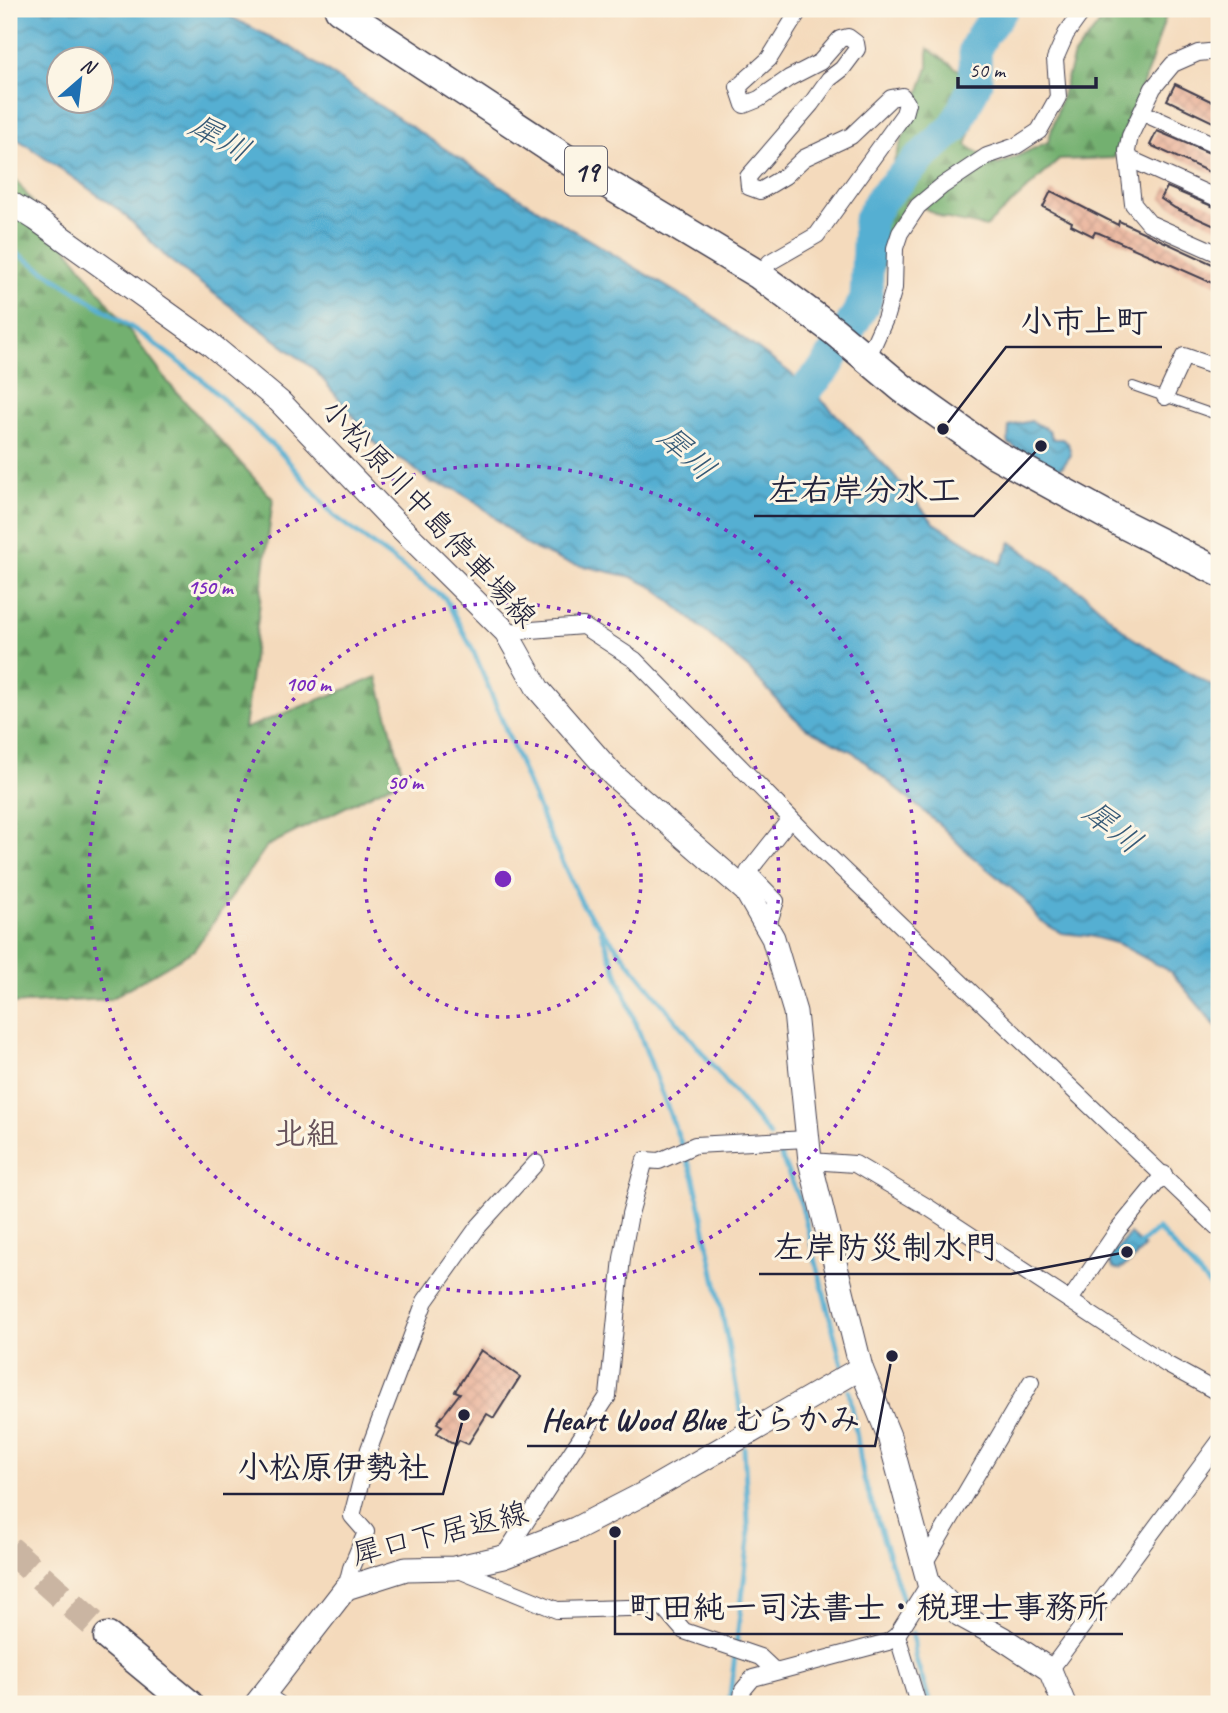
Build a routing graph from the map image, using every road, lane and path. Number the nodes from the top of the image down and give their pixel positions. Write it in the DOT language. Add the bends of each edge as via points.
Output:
graph roads {
  1 [pos="339,9"];
  2 [pos="800,9"];
  3 [pos="1084,9"];
  4 [pos="1219,51"];
  5 [pos="1143,113"];
  6 [pos="1219,147"];
  7 [pos="1128,158"];
  8 [pos="1219,199"];
  9 [pos="9,202"];
  10 [pos="1219,254"];
  11 [pos="759,275"];
  12 [pos="862,355"];
  13 [pos="1219,368"];
  14 [pos="1133,386"];
  15 [pos="1165,397"];
  16 [pos="1219,416"];
  17 [pos="1219,572"];
  18 [pos="506,632"];
  19 [pos="790,819"];
  20 [pos="767,928"];
  21 [pos="808,1150"];
  22 [pos="536,1163"];
  23 [pos="1164,1174"];
  24 [pos="1219,1228"];
  25 [pos="1070,1300"];
  26 [pos="861,1368"];
  27 [pos="1031,1382"];
  28 [pos="1219,1393"];
  29 [pos="1219,1442"];
  30 [pos="503,1557"];
  31 [pos="454,1568"];
  32 [pos="927,1573"];
  33 [pos="346,1588"];
  34 [pos="897,1635"];
  35 [pos="108,1637"];
  36 [pos="1050,1670"];
  37 [pos="775,1671"];
  38 [pos="267,1701"];
  39 [pos="189,1704"];
  40 [pos="741,1704"];
  41 [pos="918,1704"];
  42 [pos="1064,1704"];
  1 -- 11 [label="highway, 19" via="571,162"];
  2 -- 11 [label="street" via="769,59 738,87 744,105 820,62 840,39 848,37 857,49 748,177 749,187 760,191 804,158 851,136 891,98 902,96 907,103 904,114 817,235 770,262"];
  3 -- 12 [label="street" via="1055,59 1058,97 1039,131 1016,146 987,156 942,186 918,206 900,233 886,319"];
  4 -- 5 [label="street" via="1198,52 1173,64 1153,88"];
  5 -- 6 [label="street"];
  5 -- 7 [label="street" via="1130,136"];
  7 -- 8 [label="street"];
  7 -- 10 [label="street" via="1133,204 1149,223"];
  9 -- 18 [label="main road, 小松原川中島停車場線" via="209,343 280,402"];
  11 -- 12 [label="highway, 19"];
  12 -- 17 [label="highway, 19" via="995,454"];
  13 -- 15 [label="street" via="1184,356"];
  14 -- 15 [label="lane"];
  15 -- 16 [label="lane"];
  18 -- 19 [label="street" via="583,626 635,660"];
  18 -- 20 [label="main road, 小松原川中島停車場線" via="538,689 612,775 746,891"];
  19 -- 20 [label="street" via="748,872 776,901"];
  19 -- 23 [label="street"];
  20 -- 21 [label="main road, 小松原川中島停車場線" via="795,1012"];
  21 -- 25 [label="street" via="855,1164"];
  21 -- 26 [label="main road, 小松原川中島停車場線"];
  21 -- 30 [label="street" via="695,1145 659,1161 645,1160 618,1286 608,1396"];
  22 -- 33 [label="street" via="478,1227 425,1301 369,1449 352,1516 366,1532"];
  23 -- 24 [label="street"];
  23 -- 25 [label="street"];
  25 -- 28 [label="street"];
  26 -- 30 [label="main road, 犀口下居返線" via="643,1494 575,1529"];
  26 -- 32 [label="main road, 小松原川中島停車場線" via="889,1436"];
  27 -- 32 [label="street"];
  29 -- 36 [label="street"];
  30 -- 31 [label="main road, 犀口下居返線"];
  31 -- 33 [label="main road, 犀口下居返線" via="406,1569"];
  31 -- 37 [label="street" via="557,1610 663,1607 684,1630 760,1657"];
  32 -- 34 [label="street"];
  32 -- 36 [label="main road, 小松原川中島停車場線" via="960,1615"];
  33 -- 38 [label="main road, 犀口下居返線"];
  34 -- 37 [label="street" via="888,1642"];
  34 -- 41 [label="street"];
  35 -- 39 [label="highway"];
  36 -- 42 [label="main road"];
  37 -- 40 [label="street" via="753,1678 743,1690"];
}
